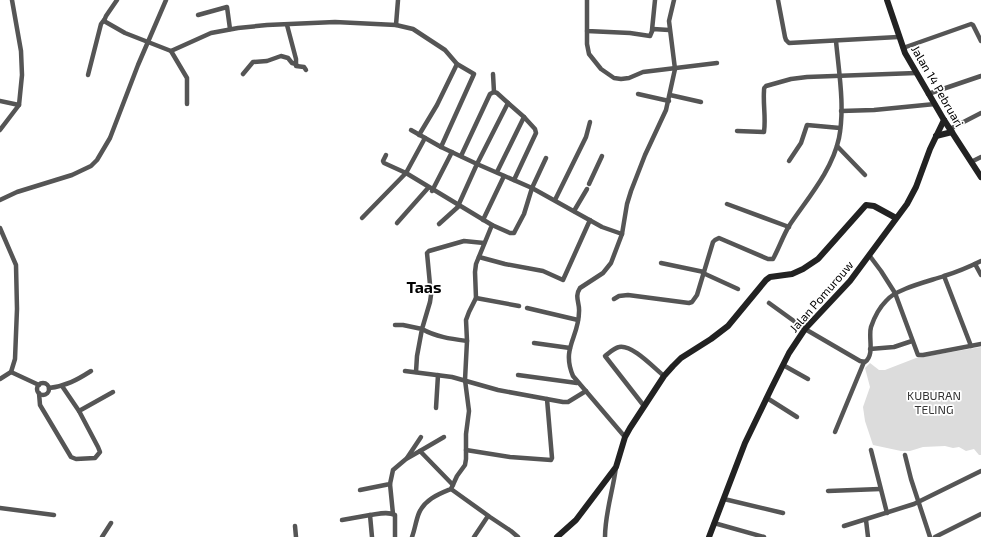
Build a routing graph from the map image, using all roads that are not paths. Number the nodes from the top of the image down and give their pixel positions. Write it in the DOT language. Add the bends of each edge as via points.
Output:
graph roads {
  1 [pos="12,0"];
  2 [pos="117,0"];
  3 [pos="166,0"];
  4 [pos="398,0"];
  5 [pos="587,0"];
  6 [pos="655,0"];
  7 [pos="674,0"];
  8 [pos="778,0"];
  9 [pos="886,0"];
  10 [pos="198,15"];
  11 [pos="104,20"];
  12 [pos="287,24"];
  13 [pos="396,25"];
  14 [pos="230,29"];
  15 [pos="652,30"];
  16 [pos="670,30"];
  17 [pos="587,31"];
  18 [pos="898,37"];
  19 [pos="148,41"];
  20 [pos="836,41"];
  21 [pos="981,41"];
  22 [pos="903,48"];
  23 [pos="171,51"];
  24 [pos="717,63"];
  25 [pos="296,64"];
  26 [pos="457,64"];
  27 [pos="675,69"];
  28 [pos="306,70"];
  29 [pos="916,73"];
  30 [pos="243,74"];
  31 [pos="493,74"];
  32 [pos="88,75"];
  33 [pos="840,75"];
  34 [pos="981,76"];
  35 [pos="494,92"];
  36 [pos="638,94"];
  37 [pos="928,94"];
  38 [pos="670,95"];
  39 [pos="0,101"];
  40 [pos="669,101"];
  41 [pos="701,102"];
  42 [pos="508,103"];
  43 [pos="187,104"];
  44 [pos="935,104"];
  45 [pos="19,105"];
  46 [pos="841,111"];
  47 [pos="981,113"];
  48 [pos="524,117"];
  49 [pos="944,120"];
  50 [pos="590,122"];
  51 [pos="840,128"];
  52 [pos="0,130"];
  53 [pos="411,130"];
  54 [pos="737,131"];
  55 [pos="951,131"];
  56 [pos="419,135"];
  57 [pos="936,136"];
  58 [pos="425,138"];
  59 [pos="837,146"];
  60 [pos="441,147"];
  61 [pos="452,152"];
  62 [pos="386,155"];
  63 [pos="461,156"];
  64 [pos="602,156"];
  65 [pos="981,157"];
  66 [pos="546,158"];
  67 [pos="789,161"];
  68 [pos="971,162"];
  69 [pos="478,164"];
  70 [pos="496,172"];
  71 [pos="406,173"];
  72 [pos="865,174"];
  73 [pos="504,176"];
  74 [pos="981,177"];
  75 [pos="514,180"];
  76 [pos="589,184"];
  77 [pos="532,188"];
  78 [pos="430,189"];
  79 [pos="587,189"];
  80 [pos="0,200"];
  81 [pos="555,200"];
  82 [pos="726,204"];
  83 [pos="458,206"];
  84 [pos="576,212"];
  85 [pos="362,218"];
  86 [pos="896,218"];
  87 [pos="483,220"];
  88 [pos="590,220"];
  89 [pos="397,223"];
  90 [pos="439,224"];
  91 [pos="492,226"];
  92 [pos="789,227"];
  93 [pos="0,228"];
  94 [pos="622,234"];
  95 [pos="484,243"];
  96 [pos="869,255"];
  97 [pos="478,257"];
  98 [pos="981,261"];
  99 [pos="661,263"];
  100 [pos="975,264"];
  101 [pos="704,272"];
  102 [pos="981,275"];
  103 [pos="944,276"];
  104 [pos="738,289"];
  105 [pos="895,293"];
  106 [pos="476,298"];
  107 [pos="614,299"];
  108 [pos="769,303"];
  109 [pos="518,306"];
  110 [pos="527,308"];
  111 [pos="578,320"];
  112 [pos="395,325"];
  113 [pos="805,328"];
  114 [pos="422,329"];
  115 [pos="912,340"];
  116 [pos="467,341"];
  117 [pos="534,343"];
  118 [pos="981,344"];
  119 [pos="971,346"];
  120 [pos="570,348"];
  121 [pos="870,349"];
  122 [pos="864,362"];
  123 [pos="783,366"];
  124 [pos="91,371"];
  125 [pos="405,371"];
  126 [pos="11,372"];
  127 [pos="416,372"];
  128 [pos="438,375"];
  129 [pos="518,375"];
  130 [pos="664,376"];
  131 [pos="0,379"];
  132 [pos="808,379"];
  133 [pos="466,380"];
  134 [pos="577,383"];
  135 [pos="39,385"];
  136 [pos="62,386"];
  137 [pos="49,388"];
  138 [pos="586,391"];
  139 [pos="113,392"];
  140 [pos="38,393"];
  141 [pos="767,398"];
  142 [pos="547,399"];
  143 [pos="644,406"];
  144 [pos="436,408"];
  145 [pos="79,411"];
  146 [pos="797,417"];
  147 [pos="835,432"];
  148 [pos="421,437"];
  149 [pos="444,437"];
  150 [pos="625,437"];
  151 [pos="466,450"];
  152 [pos="871,450"];
  153 [pos="420,451"];
  154 [pos="905,455"];
  155 [pos="406,459"];
  156 [pos="616,467"];
  157 [pos="981,471"];
  158 [pos="390,484"];
  159 [pos="452,487"];
  160 [pos="880,489"];
  161 [pos="360,490"];
  162 [pos="828,491"];
  163 [pos="724,499"];
  164 [pos="919,502"];
  165 [pos="0,508"];
  166 [pos="783,513"];
  167 [pos="887,513"];
  168 [pos="393,514"];
  169 [pos="981,514"];
  170 [pos="54,515"];
  171 [pos="370,515"];
  172 [pos="490,518"];
  173 [pos="342,520"];
  174 [pos="866,520"];
  175 [pos="111,523"];
  176 [pos="714,523"];
  177 [pos="295,526"];
  178 [pos="844,526"];
  179 [pos="511,531"];
  180 [pos="102,537"];
  181 [pos="296,537"];
  182 [pos="372,537"];
  183 [pos="395,537"];
  184 [pos="412,537"];
  185 [pos="474,537"];
  186 [pos="508,537"];
  187 [pos="518,537"];
  188 [pos="557,537"];
  189 [pos="606,537"];
  190 [pos="709,537"];
  191 [pos="764,537"];
  192 [pos="868,537"];
  193 [pos="930,537"];
  194 [pos="935,537"];
  1 -- 45 [label="street" via="22,61"];
  2 -- 11 [label="street"];
  3 -- 19 [label="street"];
  4 -- 13 [label="street"];
  5 -- 17 [label="street"];
  6 -- 15 [label="street"];
  7 -- 16 [label="street" via="669,16"];
  8 -- 20 [label="street" via="788,42"];
  9 -- 18 [label="main road, Jalan 14 Pebruari"];
  10 -- 14 [label="street" via="227,7"];
  11 -- 19 [label="street" via="125,33"];
  11 -- 32 [label="street"];
  12 -- 13 [label="street" via="335,22"];
  12 -- 14 [label="street"];
  12 -- 25 [label="street"];
  13 -- 26 [label="street" via="410,27 418,32 445,50"];
  14 -- 23 [label="street" via="211,33"];
  15 -- 16 [label="street"];
  15 -- 17 [label="street" via="650,36"];
  16 -- 27 [label="street"];
  17 -- 27 [label="street" via="588,50 593,61 614,78 621,79 643,72"];
  18 -- 20 [label="street"];
  18 -- 22 [label="main road, Jalan 14 Pebruari"];
  19 -- 23 [label="street"];
  19 -- 80 [label="street" via="110,138 97,160 91,166 72,175"];
  20 -- 33 [label="street"];
  21 -- 22 [label="street" via="971,24"];
  22 -- 29 [label="main road, Jalan 14 Pebruari"];
  23 -- 43 [label="street" via="187,78"];
  24 -- 27 [label="street"];
  25 -- 28 [label="street" via="297,67 304,67"];
  25 -- 30 [label="street" via="283,56 255,61"];
  26 -- 56 [label="street"];
  26 -- 60 [label="street" via="474,74 474,77"];
  27 -- 38 [label="street"];
  29 -- 33 [label="street"];
  29 -- 37 [label="main road, Jalan 14 Pebruari"];
  31 -- 35 [label="street"];
  33 -- 46 [label="street"];
  33 -- 54 [label="street" via="791,79 765,86 764,132"];
  34 -- 37 [label="street"];
  35 -- 42 [label="street"];
  35 -- 63 [label="street" via="490,94"];
  36 -- 40 [label="street"];
  37 -- 44 [label="main road, Jalan 14 Pebruari"];
  38 -- 40 [label="street"];
  38 -- 41 [label="street"];
  39 -- 45 [label="street"];
  40 -- 94 [label="street" via="631,191"];
  42 -- 48 [label="street"];
  42 -- 69 [label="street"];
  44 -- 46 [label="street"];
  44 -- 49 [label="main road, Jalan 14 Pebruari"];
  45 -- 52 [label="street"];
  46 -- 51 [label="street"];
  47 -- 55 [label="street"];
  48 -- 70 [label="street"];
  48 -- 75 [label="street" via="536,133"];
  49 -- 55 [label="main road, Jalan 14 Pebruari"];
  49 -- 57 [label="main road, Jalan Pomurouw"];
  50 -- 81 [label="street" via="586,137"];
  51 -- 59 [label="street"];
  51 -- 67 [label="street" via="807,125 801,143"];
  53 -- 56 [label="street"];
  55 -- 57 [label="main road"];
  55 -- 68 [label="main road, Jalan 14 Pebruari"];
  56 -- 58 [label="street"];
  57 -- 86 [label="main road, Jalan Pomurouw" via="912,195"];
  58 -- 60 [label="street"];
  58 -- 71 [label="street"];
  59 -- 72 [label="street"];
  59 -- 92 [label="street" via="822,177"];
  60 -- 61 [label="street"];
  61 -- 63 [label="street"];
  61 -- 78 [label="street"];
  62 -- 71 [label="street" via="384,163"];
  63 -- 69 [label="street"];
  64 -- 76 [label="street"];
  65 -- 68 [label="street"];
  66 -- 77 [label="street"];
  68 -- 74 [label="main road, Jalan 14 Pebruari"];
  69 -- 70 [label="street"];
  69 -- 83 [label="street"];
  70 -- 73 [label="street"];
  71 -- 78 [label="street"];
  71 -- 85 [label="street"];
  73 -- 75 [label="street"];
  73 -- 87 [label="street"];
  75 -- 77 [label="street"];
  77 -- 81 [label="street"];
  77 -- 91 [label="street" via="514,233"];
  78 -- 83 [label="street"];
  78 -- 89 [label="street"];
  79 -- 84 [label="street"];
  81 -- 84 [label="street"];
  82 -- 92 [label="street"];
  83 -- 87 [label="street"];
  83 -- 90 [label="street"];
  84 -- 88 [label="street"];
  86 -- 96 [label="main road, Jalan Pomurouw"];
  86 -- 130 [label="main road" via="874,206 866,205 818,259 792,274 770,277 766,280 728,326 681,358"];
  87 -- 91 [label="street"];
  88 -- 94 [label="street"];
  88 -- 97 [label="street" via="563,280 532,268"];
  91 -- 95 [label="street"];
  92 -- 101 [label="street" via="771,259 722,239 715,240"];
  93 -- 126 [label="street" via="13,257 16,275 16,347"];
  94 -- 111 [label="street" via="607,269 577,292 580,312"];
  95 -- 97 [label="street"];
  95 -- 114 [label="street" via="464,241 427,252 430,295"];
  96 -- 105 [label="street"];
  96 -- 113 [label="main road, Jalan Pomurouw" via="850,281"];
  97 -- 106 [label="street" via="475,272"];
  98 -- 100 [label="street"];
  99 -- 101 [label="street"];
  100 -- 102 [label="street"];
  100 -- 103 [label="street"];
  101 -- 104 [label="street"];
  101 -- 107 [label="street" via="694,300 689,303 628,295"];
  103 -- 105 [label="street"];
  103 -- 119 [label="street"];
  105 -- 115 [label="street"];
  105 -- 121 [label="street" via="887,299 875,318 870,330"];
  106 -- 109 [label="street"];
  106 -- 116 [label="street" via="467,316"];
  108 -- 113 [label="street"];
  110 -- 111 [label="street"];
  111 -- 120 [label="street"];
  112 -- 114 [label="street"];
  113 -- 122 [label="street"];
  113 -- 123 [label="main road, Jalan Pomurouw"];
  114 -- 116 [label="street" via="428,333"];
  114 -- 127 [label="street"];
  115 -- 119 [label="street" via="918,355"];
  115 -- 121 [label="street" via="894,347"];
  116 -- 133 [label="street"];
  117 -- 120 [label="street"];
  118 -- 119 [label="street"];
  120 -- 134 [label="street" via="570,371"];
  121 -- 122 [label="street" via="869,359"];
  122 -- 147 [label="street"];
  123 -- 132 [label="street"];
  123 -- 141 [label="main road, Jalan Pomurouw"];
  124 -- 136 [label="street"];
  125 -- 127 [label="street"];
  126 -- 131 [label="street"];
  126 -- 135 [label="street"];
  127 -- 128 [label="street"];
  128 -- 133 [label="street"];
  128 -- 144 [label="street"];
  129 -- 134 [label="street"];
  130 -- 143 [label="main road"];
  130 -- 143 [label="street" via="640,356 624,347 617,347 605,356"];
  133 -- 142 [label="street" via="498,390"];
  133 -- 151 [label="street" via="469,411"];
  134 -- 138 [label="street"];
  135 -- 137 [label="street" via="46,384"];
  135 -- 140 [label="street"];
  136 -- 137 [label="street"];
  136 -- 145 [label="street"];
  137 -- 140 [label="street" via="47,394"];
  138 -- 142 [label="street" via="568,402"];
  138 -- 150 [label="street"];
  139 -- 145 [label="street"];
  140 -- 145 [label="street" via="40,405 71,457 95,458 100,452"];
  141 -- 146 [label="street"];
  141 -- 163 [label="main road, Jalan Pomurouw"];
  142 -- 151 [label="street" via="552,459 510,457"];
  143 -- 150 [label="main road"];
  148 -- 155 [label="street"];
  149 -- 153 [label="street"];
  150 -- 156 [label="main road"];
  151 -- 159 [label="street" via="465,465"];
  152 -- 160 [label="street"];
  153 -- 155 [label="street"];
  153 -- 159 [label="street"];
  154 -- 164 [label="street"];
  155 -- 158 [label="street" via="393,470"];
  156 -- 188 [label="main road" via="576,520"];
  156 -- 189 [label="street" via="606,515"];
  157 -- 164 [label="street"];
  158 -- 161 [label="street"];
  158 -- 168 [label="street"];
  159 -- 172 [label="street"];
  159 -- 184 [label="street" via="424,505"];
  160 -- 162 [label="street"];
  160 -- 167 [label="street"];
  163 -- 166 [label="street"];
  163 -- 176 [label="main road, Jalan Pomurouw"];
  164 -- 167 [label="street"];
  164 -- 193 [label="street"];
  165 -- 170 [label="street"];
  167 -- 174 [label="street"];
  168 -- 171 [label="street"];
  168 -- 183 [label="street"];
  169 -- 194 [label="street"];
  171 -- 173 [label="street"];
  171 -- 182 [label="street"];
  172 -- 179 [label="street"];
  172 -- 185 [label="street"];
  174 -- 178 [label="street"];
  174 -- 192 [label="street"];
  175 -- 180 [label="street"];
  176 -- 190 [label="main road, Jalan Pomurouw"];
  176 -- 191 [label="street"];
  177 -- 181 [label="street"];
  179 -- 186 [label="street"];
  179 -- 187 [label="street"];
}
